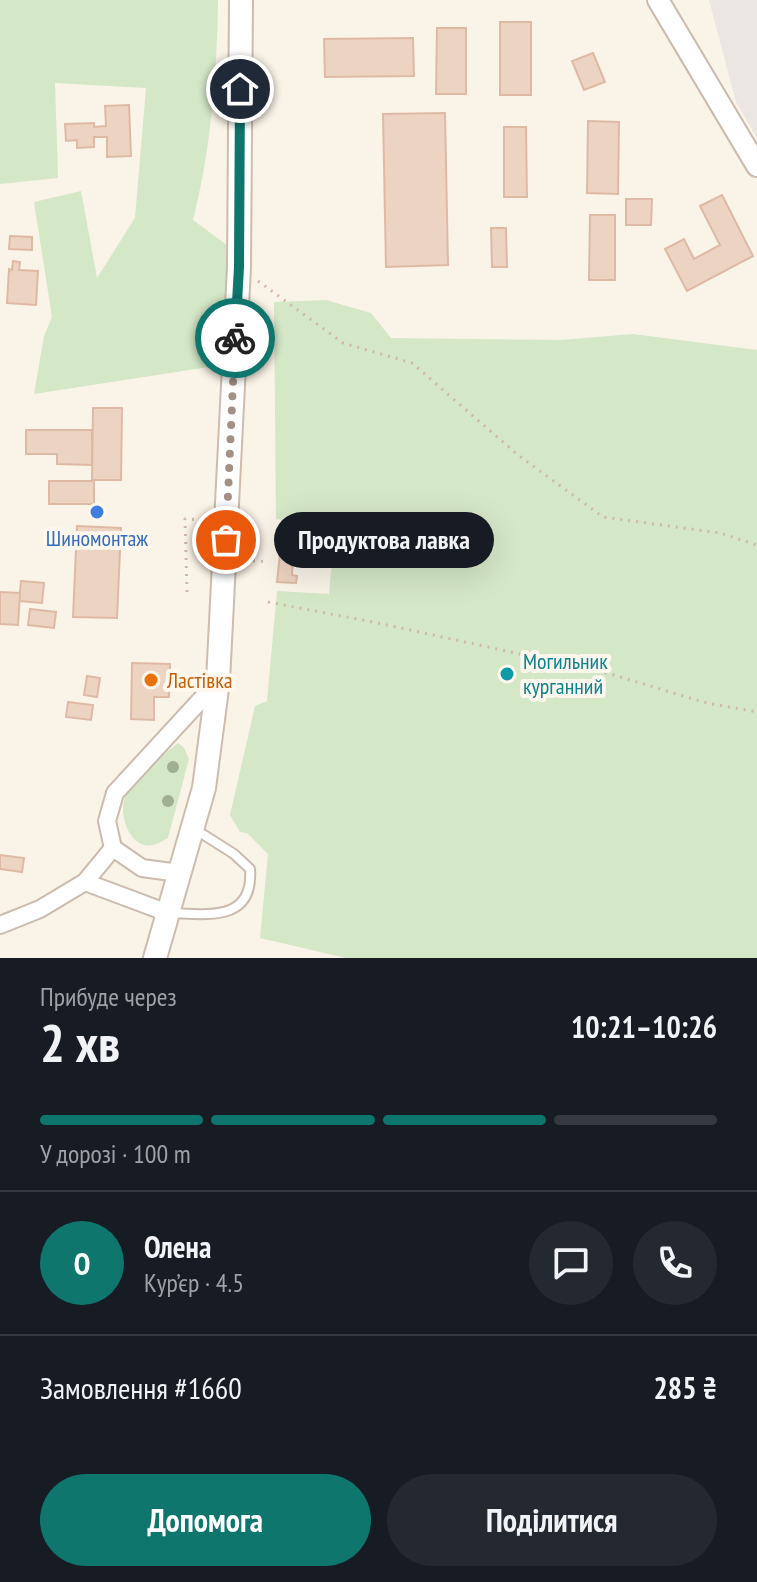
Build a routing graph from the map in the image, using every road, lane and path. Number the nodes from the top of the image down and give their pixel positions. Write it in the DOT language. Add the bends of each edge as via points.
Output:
graph roads {
  1 [pos="241,0"];
  2 [pos="658,0"];
  3 [pos="757,166"];
  4 [pos="239,267"];
  5 [pos="185,519"];
  6 [pos="757,545"];
  7 [pos="225,560"];
  8 [pos="269,562"];
  9 [pos="187,592"];
  10 [pos="268,602"];
  11 [pos="218,681"];
  12 [pos="757,712"];
  13 [pos="192,827"];
  14 [pos="113,848"];
  15 [pos="179,873"];
  16 [pos="85,882"];
  17 [pos="168,913"];
  18 [pos="0,925"];
  19 [pos="155,958"];
  1 -- 4 [label="main road"];
  2 -- 3 [label="street"];
  4 -- 6 [label="path" via="343,343 412,363 518,455 603,517 720,533"];
  4 -- 7 [label="main road"];
  5 -- 9 [label="path"];
  7 -- 8 [label="path"];
  7 -- 11 [label="main road"];
  10 -- 12 [label="path" via="607,673"];
  11 -- 13 [label="main road" via="204,788"];
  11 -- 14 [label="street" via="115,793 107,821"];
  13 -- 15 [label="main road"];
  13 -- 17 [label="lane" via="250,869 251,884 246,899 232,910"];
  14 -- 15 [label="street" via="142,868"];
  14 -- 16 [label="street"];
  15 -- 17 [label="main road"];
  16 -- 17 [label="street"];
  16 -- 18 [label="street"];
  17 -- 19 [label="main road"];
}
